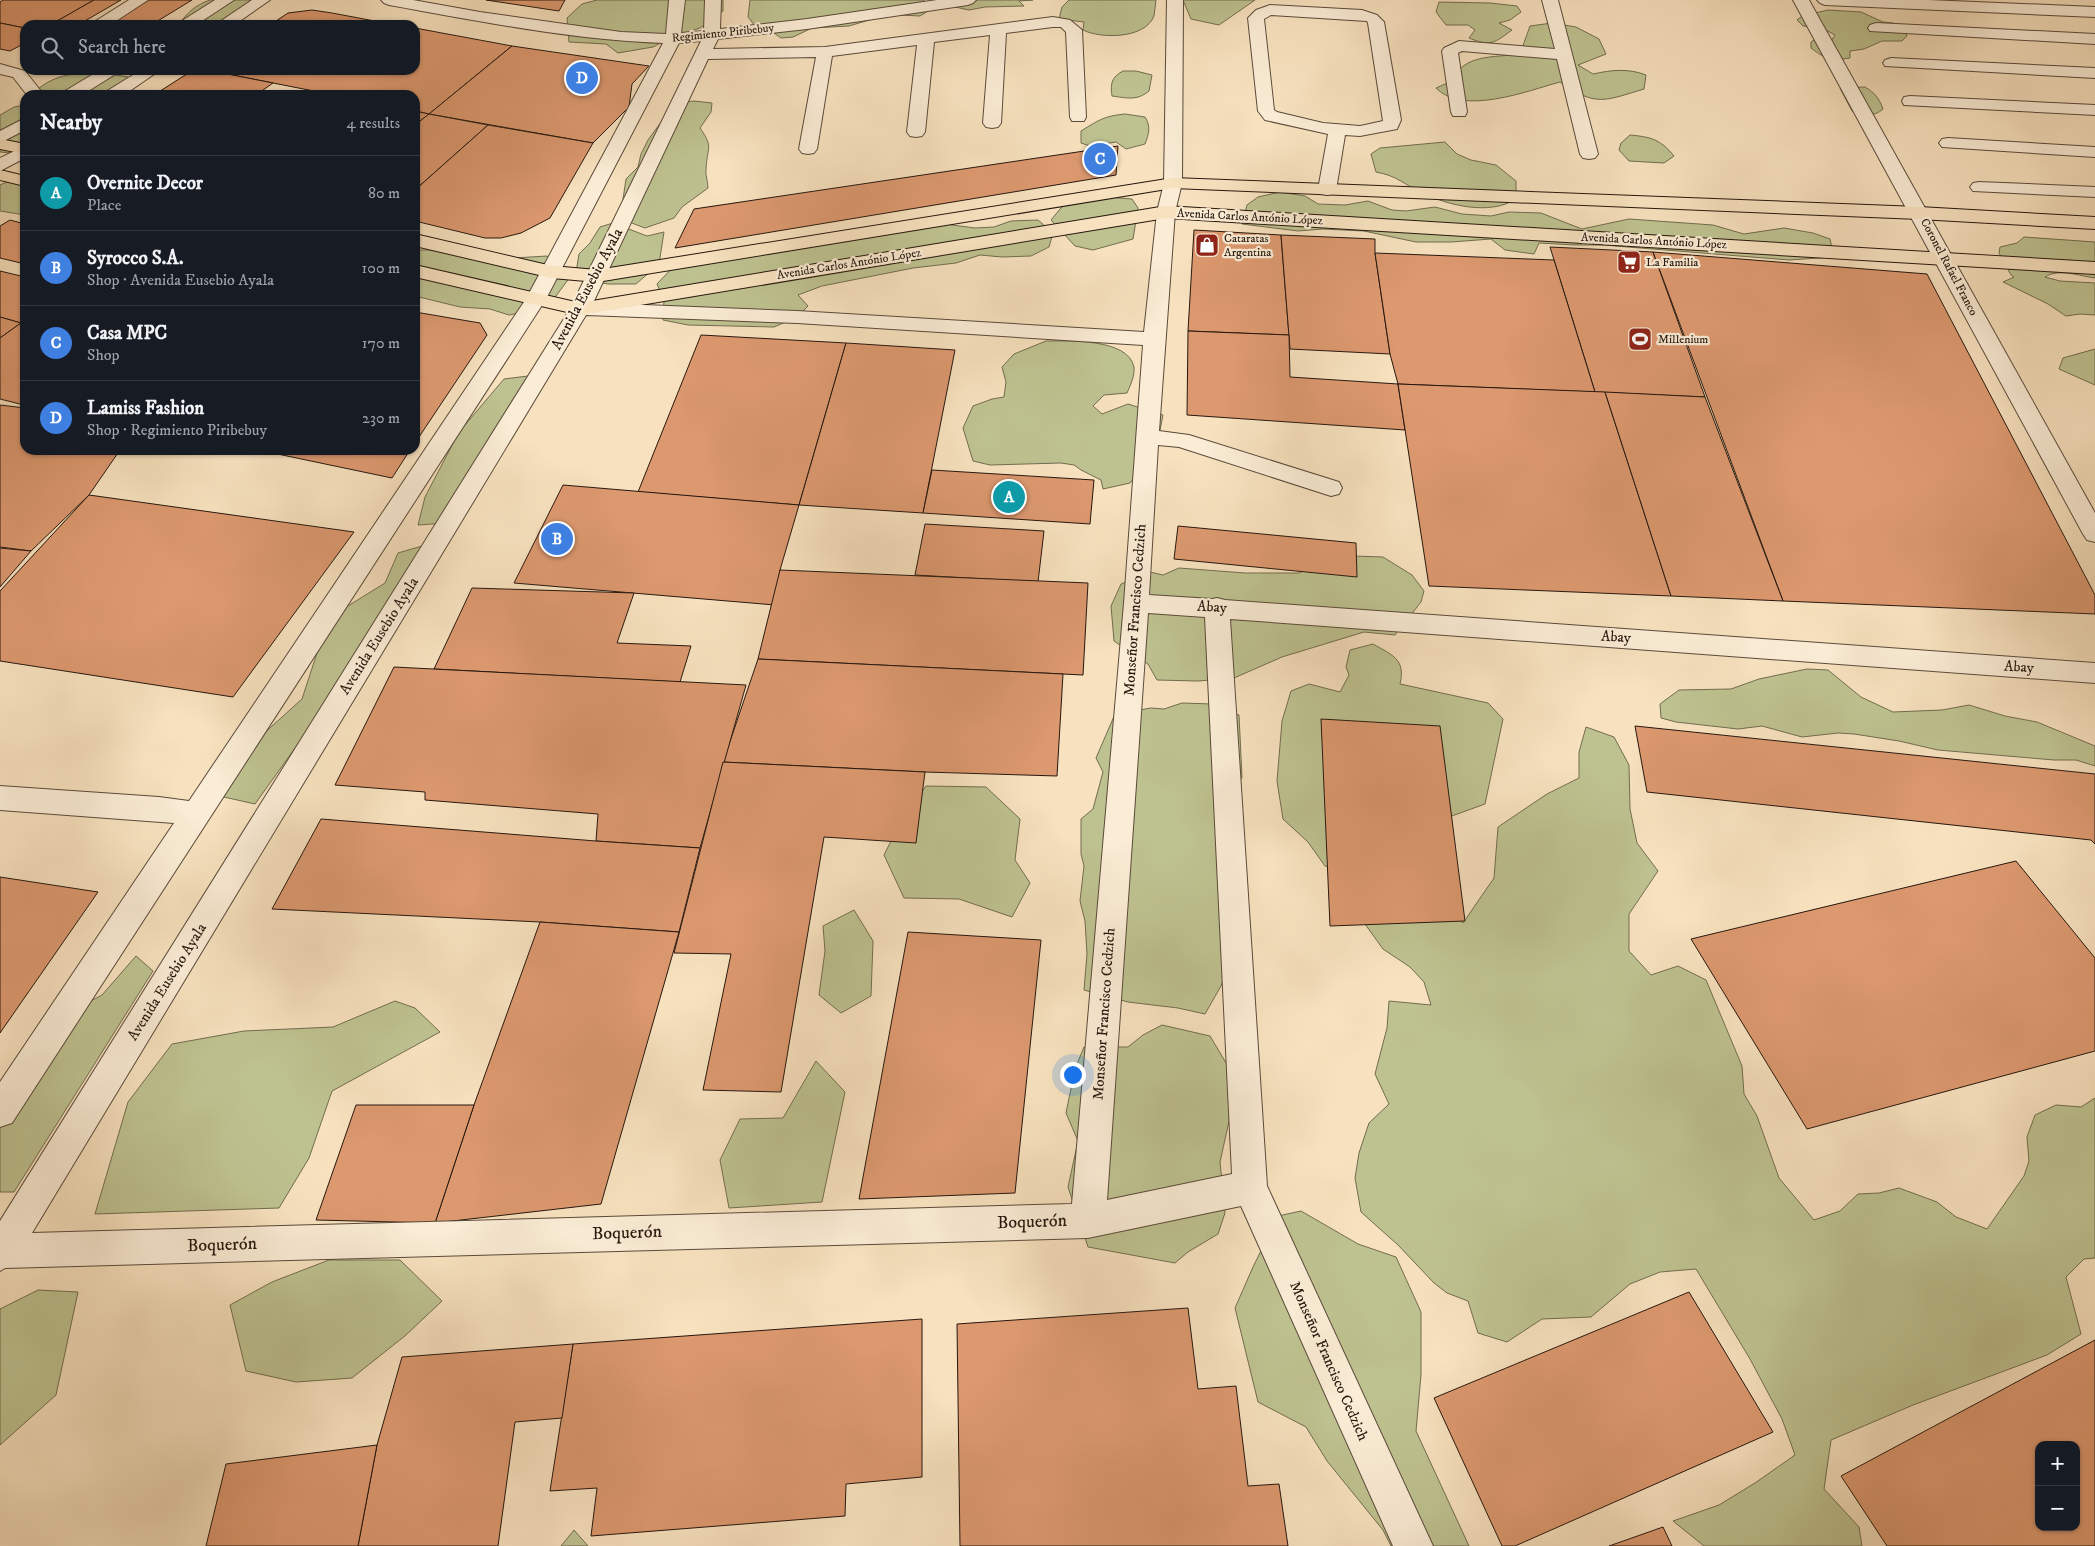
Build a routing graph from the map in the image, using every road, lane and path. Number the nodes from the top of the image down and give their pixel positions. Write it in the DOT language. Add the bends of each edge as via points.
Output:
graph roads {
  1 [pos="140,0"];
  2 [pos="226,0"];
  3 [pos="262,0"];
  4 [pos="388,0"];
  5 [pos="677,0"];
  6 [pos="713,0"];
  7 [pos="968,0"];
  8 [pos="1175,0"];
  9 [pos="1550,0"];
  10 [pos="1801,0"];
  11 [pos="1825,0"];
  12 [pos="936,2"];
  13 [pos="2095,12"];
  14 [pos="107,20"];
  15 [pos="193,20"];
  16 [pos="231,20"];
  17 [pos="1876,28"];
  18 [pos="998,29"];
  19 [pos="712,34"];
  20 [pos="2034,36"];
  21 [pos="2095,38"];
  22 [pos="926,39"];
  23 [pos="673,40"];
  24 [pos="825,52"];
  25 [pos="703,54"];
  26 [pos="1564,55"];
  27 [pos="1891,63"];
  28 [pos="0,69"];
  29 [pos="20,72"];
  30 [pos="2064,72"];
  31 [pos="2095,74"];
  32 [pos="24,75"];
  33 [pos="103,75"];
  34 [pos="144,75"];
  35 [pos="33,90"];
  36 [pos="78,90"];
  37 [pos="121,90"];
  38 [pos="1910,101"];
  39 [pos="2095,110"];
  40 [pos="1459,112"];
  41 [pos="1078,117"];
  42 [pos="992,123"];
  43 [pos="20,126"];
  44 [pos="1337,129"];
  45 [pos="916,132"];
  46 [pos="0,138"];
  47 [pos="0,144"];
  48 [pos="1948,144"];
  49 [pos="20,149"];
  50 [pos="808,149"];
  51 [pos="2095,152"];
  52 [pos="20,153"];
  53 [pos="1589,154"];
  54 [pos="0,166"];
  55 [pos="0,175"];
  56 [pos="20,180"];
  57 [pos="1173,183"];
  58 [pos="1979,187"];
  59 [pos="1327,190"];
  60 [pos="2095,192"];
  61 [pos="1166,212"];
  62 [pos="1919,213"];
  63 [pos="2095,223"];
  64 [pos="420,241"];
  65 [pos="1944,258"];
  66 [pos="2095,268"];
  67 [pos="420,272"];
  68 [pos="552,272"];
  69 [pos="597,276"];
  70 [pos="536,299"];
  71 [pos="580,309"];
  72 [pos="1154,338"];
  73 [pos="1148,436"];
  74 [pos="1331,488"];
  75 [pos="2095,534"];
  76 [pos="1136,602"];
  77 [pos="1217,607"];
  78 [pos="2095,673"];
  79 [pos="0,798"];
  80 [pos="196,814"];
  81 [pos="0,1111"];
  82 [pos="1250,1186"];
  83 [pos="1088,1221"];
  84 [pos="0,1251"];
  85 [pos="1413,1546"];
  1 -- 14 [label="street"];
  2 -- 15 [label="street"];
  3 -- 16 [label="street"];
  4 -- 23 [label="street, Regimiento Piribebuy" via="621,37"];
  5 -- 23 [label="street"];
  6 -- 19 [label="street, Avenida Eusebio Ayala"];
  7 -- 12 [label="street, Regimiento Piribebuy"];
  8 -- 57 [label="street, Monseñor Francisco Cedzich"];
  9 -- 26 [label="street"];
  10 -- 62 [label="street, Coronel Rafael Franco"];
  11 -- 13 [label="street"];
  12 -- 19 [label="street, Regimiento Piribebuy" via="807,24"];
  17 -- 20 [label="street"];
  18 -- 22 [label="street"];
  18 -- 41 [label="street" via="1053,22 1065,23 1074,30"];
  18 -- 42 [label="street"];
  19 -- 23 [label="street, Regimiento Piribebuy"];
  19 -- 25 [label="street, Avenida Eusebio Ayala"];
  20 -- 21 [label="street"];
  20 -- 30 [label="street"];
  22 -- 24 [label="street"];
  22 -- 45 [label="street"];
  23 -- 68 [label="street"];
  24 -- 25 [label="street"];
  24 -- 50 [label="street"];
  25 -- 69 [label="street, Avenida Eusebio Ayala"];
  26 -- 40 [label="street" via="1454,48 1450,51"];
  26 -- 53 [label="street"];
  27 -- 30 [label="street"];
  28 -- 29 [label="street"];
  30 -- 31 [label="street"];
  30 -- 39 [label="street"];
  32 -- 35 [label="street"];
  33 -- 36 [label="street"];
  34 -- 37 [label="street"];
  38 -- 39 [label="street"];
  43 -- 46 [label="street"];
  44 -- 44 [label="street" via="1289,122 1266,111 1256,18 1261,13 1270,10 1362,15 1376,22 1391,125 1360,131"];
  44 -- 59 [label="street"];
  47 -- 49 [label="main road"];
  48 -- 51 [label="street"];
  52 -- 54 [label="street"];
  55 -- 56 [label="main road"];
  57 -- 59 [label="main road, Avenida Carlos António López"];
  57 -- 61 [label="street, Monseñor Francisco Cedzich"];
  57 -- 69 [label="main road, Avenida Carlos António López"];
  58 -- 60 [label="street"];
  59 -- 62 [label="main road, Avenida Carlos António López"];
  61 -- 65 [label="main road, Avenida Carlos António López"];
  61 -- 71 [label="main road, Avenida Carlos António López"];
  61 -- 72 [label="street, Monseñor Francisco Cedzich"];
  62 -- 63 [label="main road, Avenida Carlos António López"];
  62 -- 65 [label="street, Coronel Rafael Franco"];
  64 -- 68 [label="main road, Avenida Carlos António López"];
  65 -- 66 [label="main road, Avenida Carlos António López"];
  65 -- 75 [label="street, Coronel Rafael Franco"];
  67 -- 70 [label="main road, Avenida Carlos António López"];
  68 -- 69 [label="main road, Avenida Carlos António López"];
  68 -- 70 [label="street"];
  69 -- 71 [label="street, Avenida Eusebio Ayala"];
  70 -- 71 [label="main road, Avenida Carlos António López"];
  70 -- 80 [label="street"];
  71 -- 72 [label="street"];
  71 -- 84 [label="street, Avenida Eusebio Ayala"];
  72 -- 73 [label="street, Monseñor Francisco Cedzich"];
  73 -- 74 [label="street" via="1181,440"];
  73 -- 76 [label="street, Monseñor Francisco Cedzich"];
  76 -- 77 [label="street, Abay"];
  76 -- 83 [label="street, Monseñor Francisco Cedzich"];
  77 -- 78 [label="street, Abay"];
  77 -- 82 [label="street, Monseñor Francisco Cedzich"];
  79 -- 80 [label="street"];
  80 -- 81 [label="street"];
  82 -- 83 [label="street, Boquerón"];
  82 -- 85 [label="street, Monseñor Francisco Cedzich"];
  83 -- 84 [label="street, Boquerón"];
}
